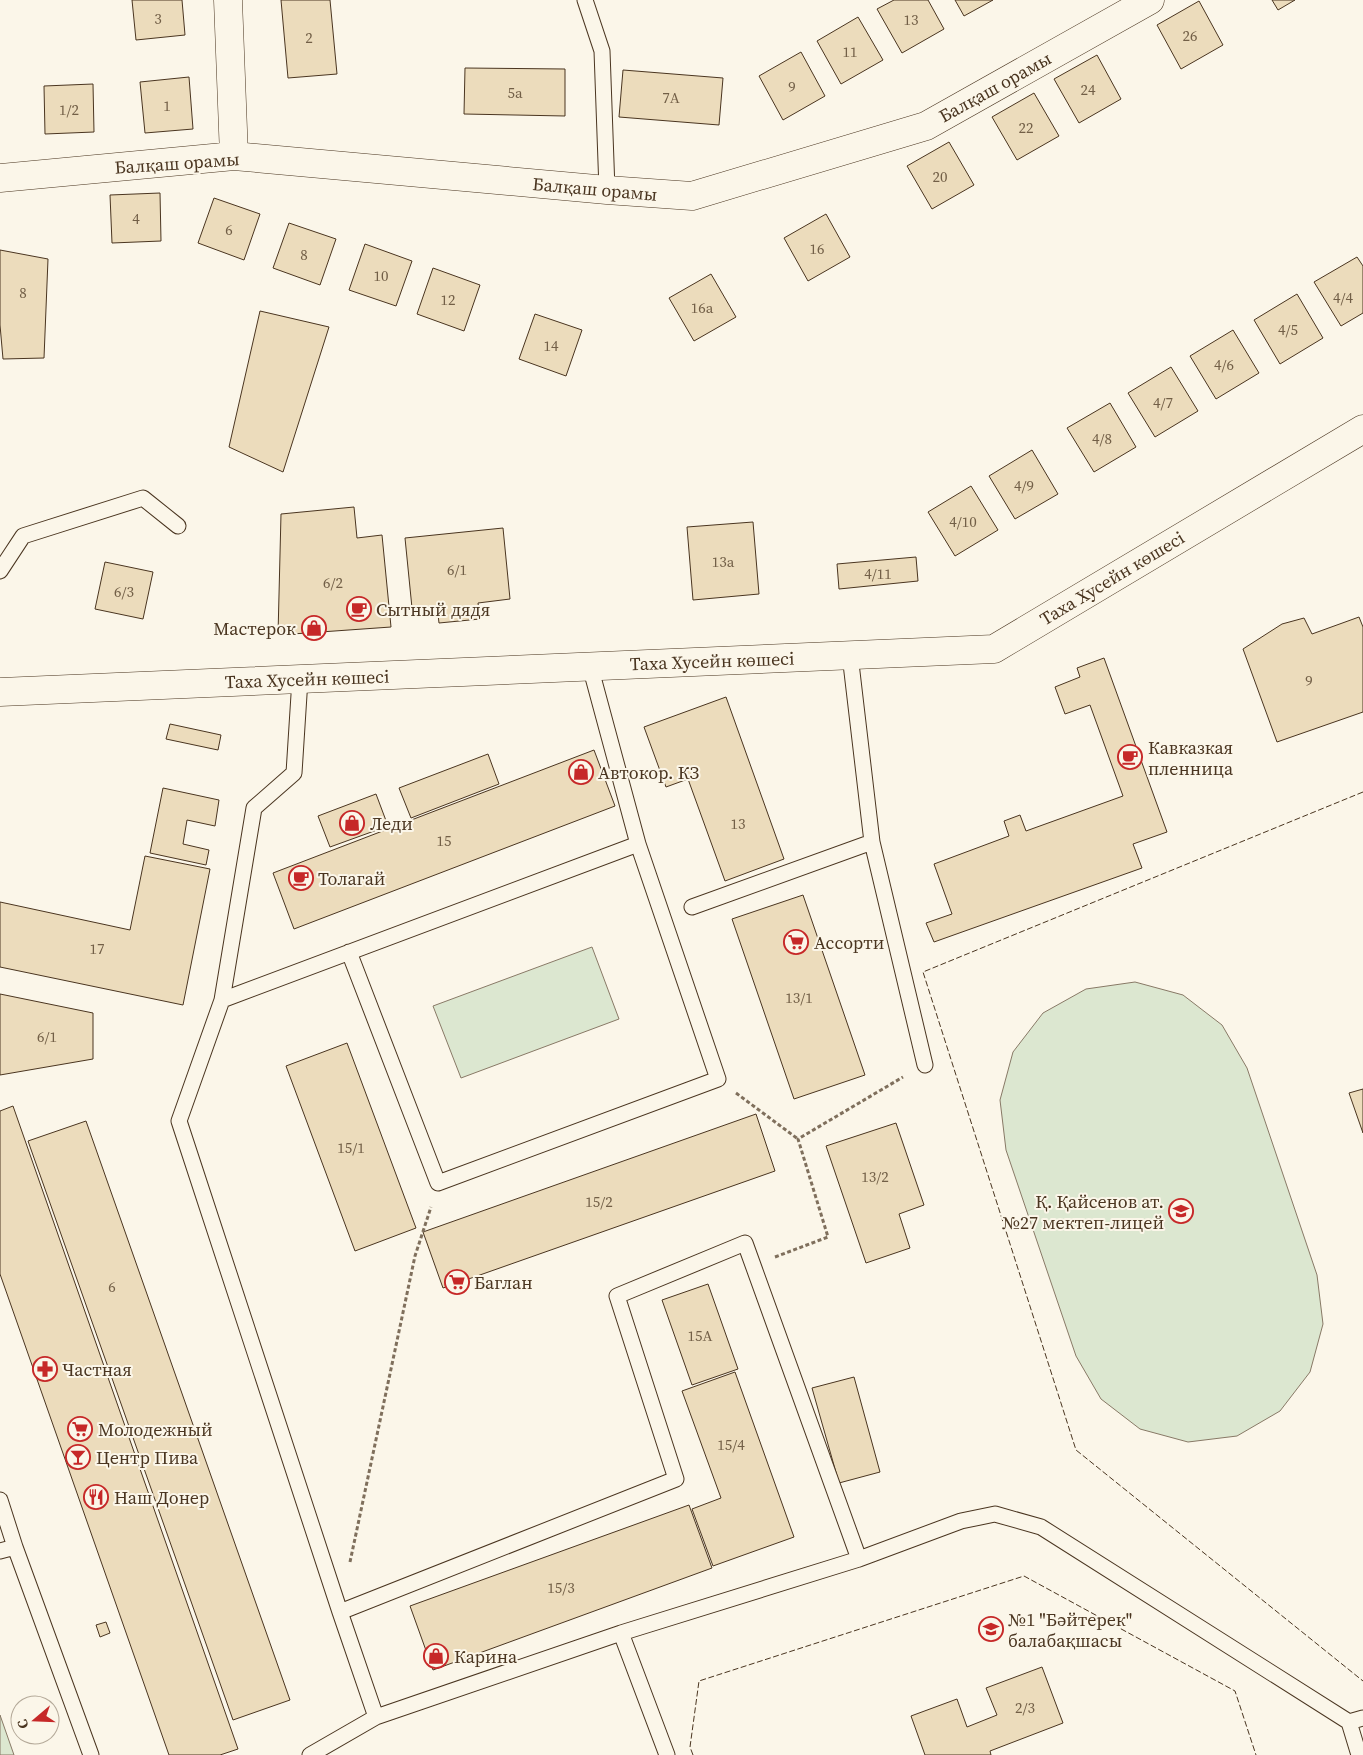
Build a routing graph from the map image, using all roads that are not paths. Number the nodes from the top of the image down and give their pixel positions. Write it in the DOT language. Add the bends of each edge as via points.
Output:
graph roads {
  1 [pos="228,0"];
  2 [pos="585,0"];
  3 [pos="1150,0"];
  4 [pos="234,156"];
  5 [pos="0,178"];
  6 [pos="607,190"];
  7 [pos="1363,429"];
  8 [pos="178,526"];
  9 [pos="0,571"];
  10 [pos="850,655"];
  11 [pos="590,666"];
  12 [pos="300,679"];
  13 [pos="0,692"];
  14 [pos="872,842"];
  15 [pos="638,844"];
  16 [pos="692,907"];
  17 [pos="349,952"];
  18 [pos="222,1000"];
  19 [pos="925,1064"];
  20 [pos="0,1500"];
  21 [pos="15,1547"];
  22 [pos="0,1552"];
  23 [pos="859,1559"];
  24 [pos="340,1612"];
  25 [pos="621,1634"];
  26 [pos="376,1717"];
  27 [pos="1356,1720"];
  28 [pos="91,1755"];
  29 [pos="310,1755"];
  30 [pos="667,1755"];
  31 [pos="1359,1755"];
  1 -- 4 [label="street"];
  2 -- 6 [label="lane" via="602,51"];
  3 -- 6 [label="street, Балқаш орамы" via="926,126 692,196"];
  4 -- 5 [label="street, Балқаш орамы"];
  4 -- 6 [label="street, Балқаш орамы"];
  7 -- 10 [label="street, Таха Хусейн көшесі" via="994,649"];
  8 -- 9 [label="lane" via="143,498 23,536"];
  10 -- 11 [label="street, Таха Хусейн көшесі"];
  10 -- 14 [label="lane"];
  11 -- 12 [label="street, Таха Хусейн көшесі"];
  11 -- 15 [label="lane"];
  12 -- 13 [label="street, Таха Хусейн көшесі"];
  12 -- 18 [label="lane" via="294,773 254,808"];
  14 -- 16 [label="lane"];
  14 -- 19 [label="lane"];
  15 -- 17 [label="lane"];
  15 -- 17 [label="lane" via="718,1079 438,1183"];
  17 -- 18 [label="lane"];
  18 -- 24 [label="lane" via="179,1121"];
  20 -- 21 [label="lane"];
  21 -- 22 [label="lane"];
  21 -- 28 [label="lane"];
  23 -- 24 [label="lane" via="746,1244 617,1296 676,1478"];
  23 -- 25 [label="lane"];
  23 -- 27 [label="lane" via="961,1521 995,1514 1041,1527"];
  24 -- 26 [label="lane"];
  25 -- 26 [label="lane"];
  25 -- 30 [label="lane"];
  26 -- 29 [label="lane"];
  27 -- 31 [label="lane"];
}
